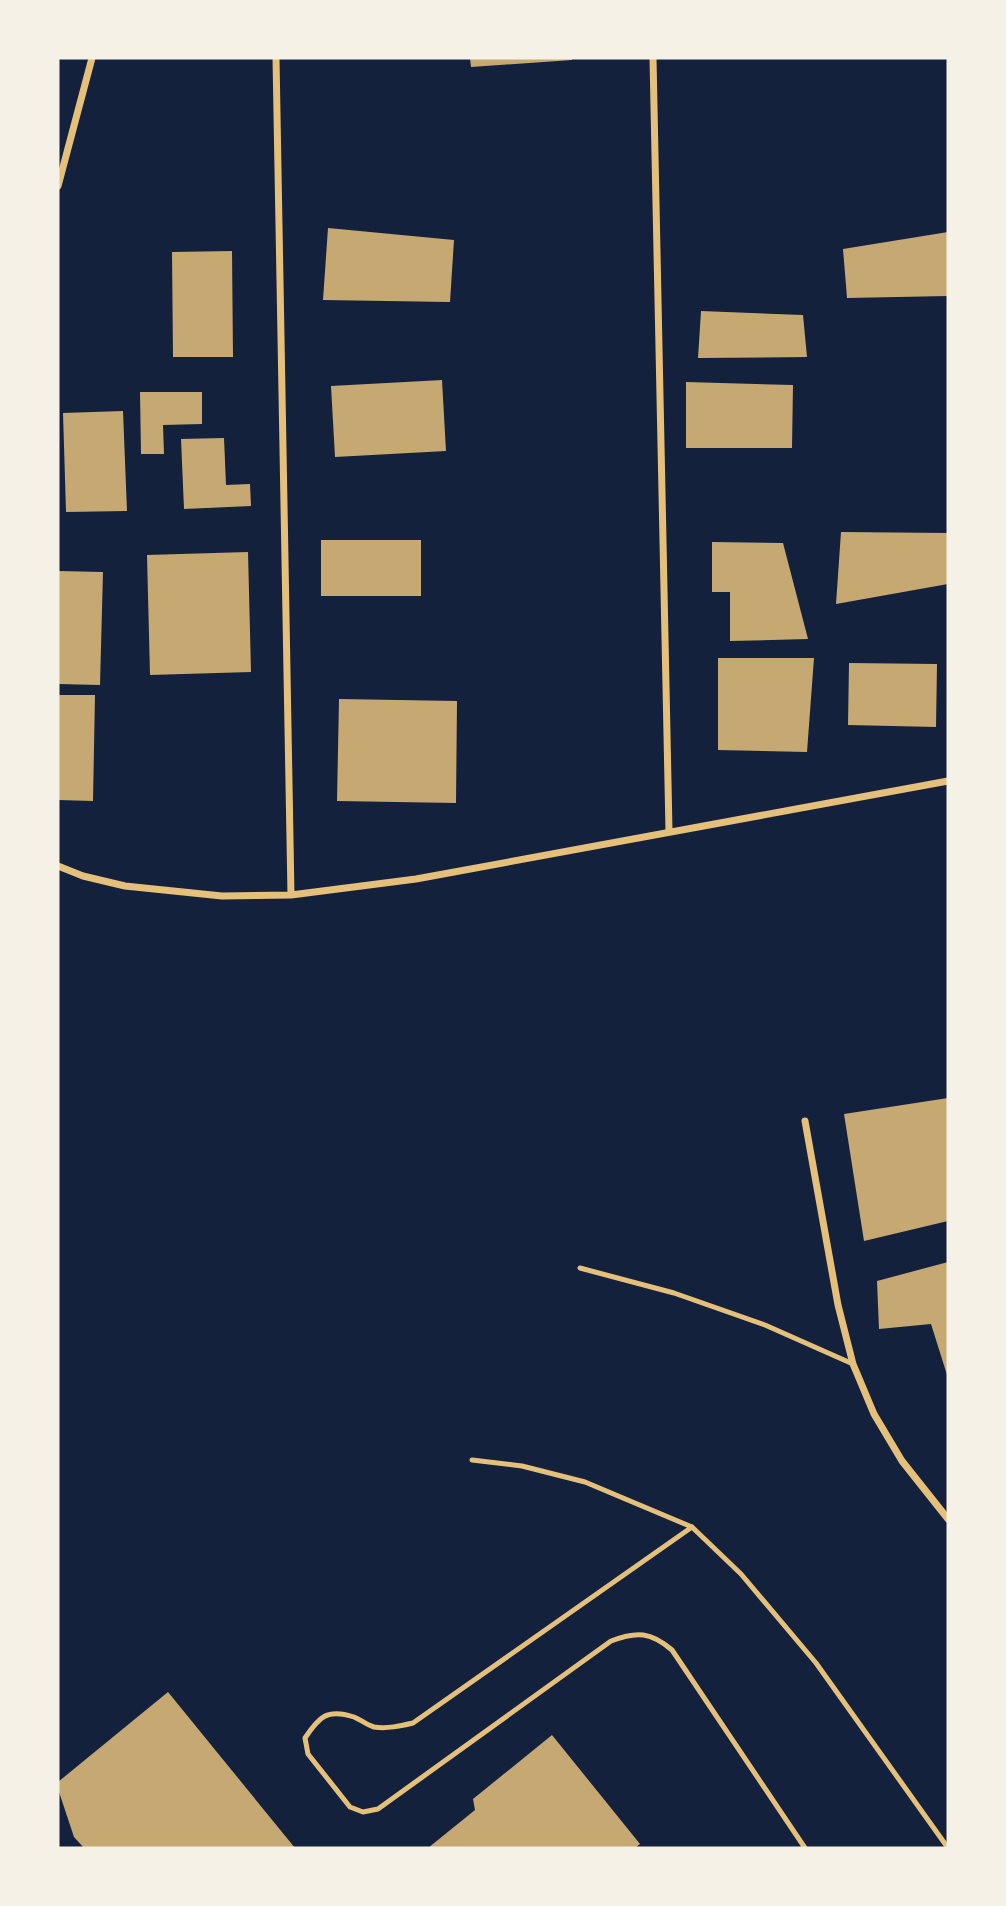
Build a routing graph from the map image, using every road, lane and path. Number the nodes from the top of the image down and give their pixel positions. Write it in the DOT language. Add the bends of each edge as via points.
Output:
graph roads {
  1 [pos="92,58"];
  2 [pos="276,58"];
  3 [pos="653,58"];
  4 [pos="58,186"];
  5 [pos="948,781"];
  6 [pos="669,831"];
  7 [pos="58,866"];
  8 [pos="291,895"];
  9 [pos="805,1121"];
  10 [pos="580,1268"];
  11 [pos="853,1364"];
  12 [pos="471,1460"];
  13 [pos="948,1519"];
  14 [pos="692,1527"];
  15 [pos="805,1848"];
  16 [pos="948,1848"];
  1 -- 4 [label="street"];
  2 -- 8 [label="street"];
  3 -- 6 [label="street"];
  5 -- 6 [label="street"];
  6 -- 8 [label="street" via="416,879"];
  7 -- 8 [label="street" via="125,886 222,896"];
  9 -- 11 [label="street"];
  10 -- 11 [label="lane" via="752,1320"];
  11 -- 13 [label="street" via="874,1414 902,1461"];
  12 -- 14 [label="lane" via="522,1466 585,1482"];
  14 -- 15 [label="lane" via="413,1723 374,1727 329,1714 317,1720 305,1738 308,1754 350,1807 363,1812 378,1809 611,1641 641,1633 672,1650"];
  14 -- 16 [label="lane" via="741,1574 816,1663"];
}
